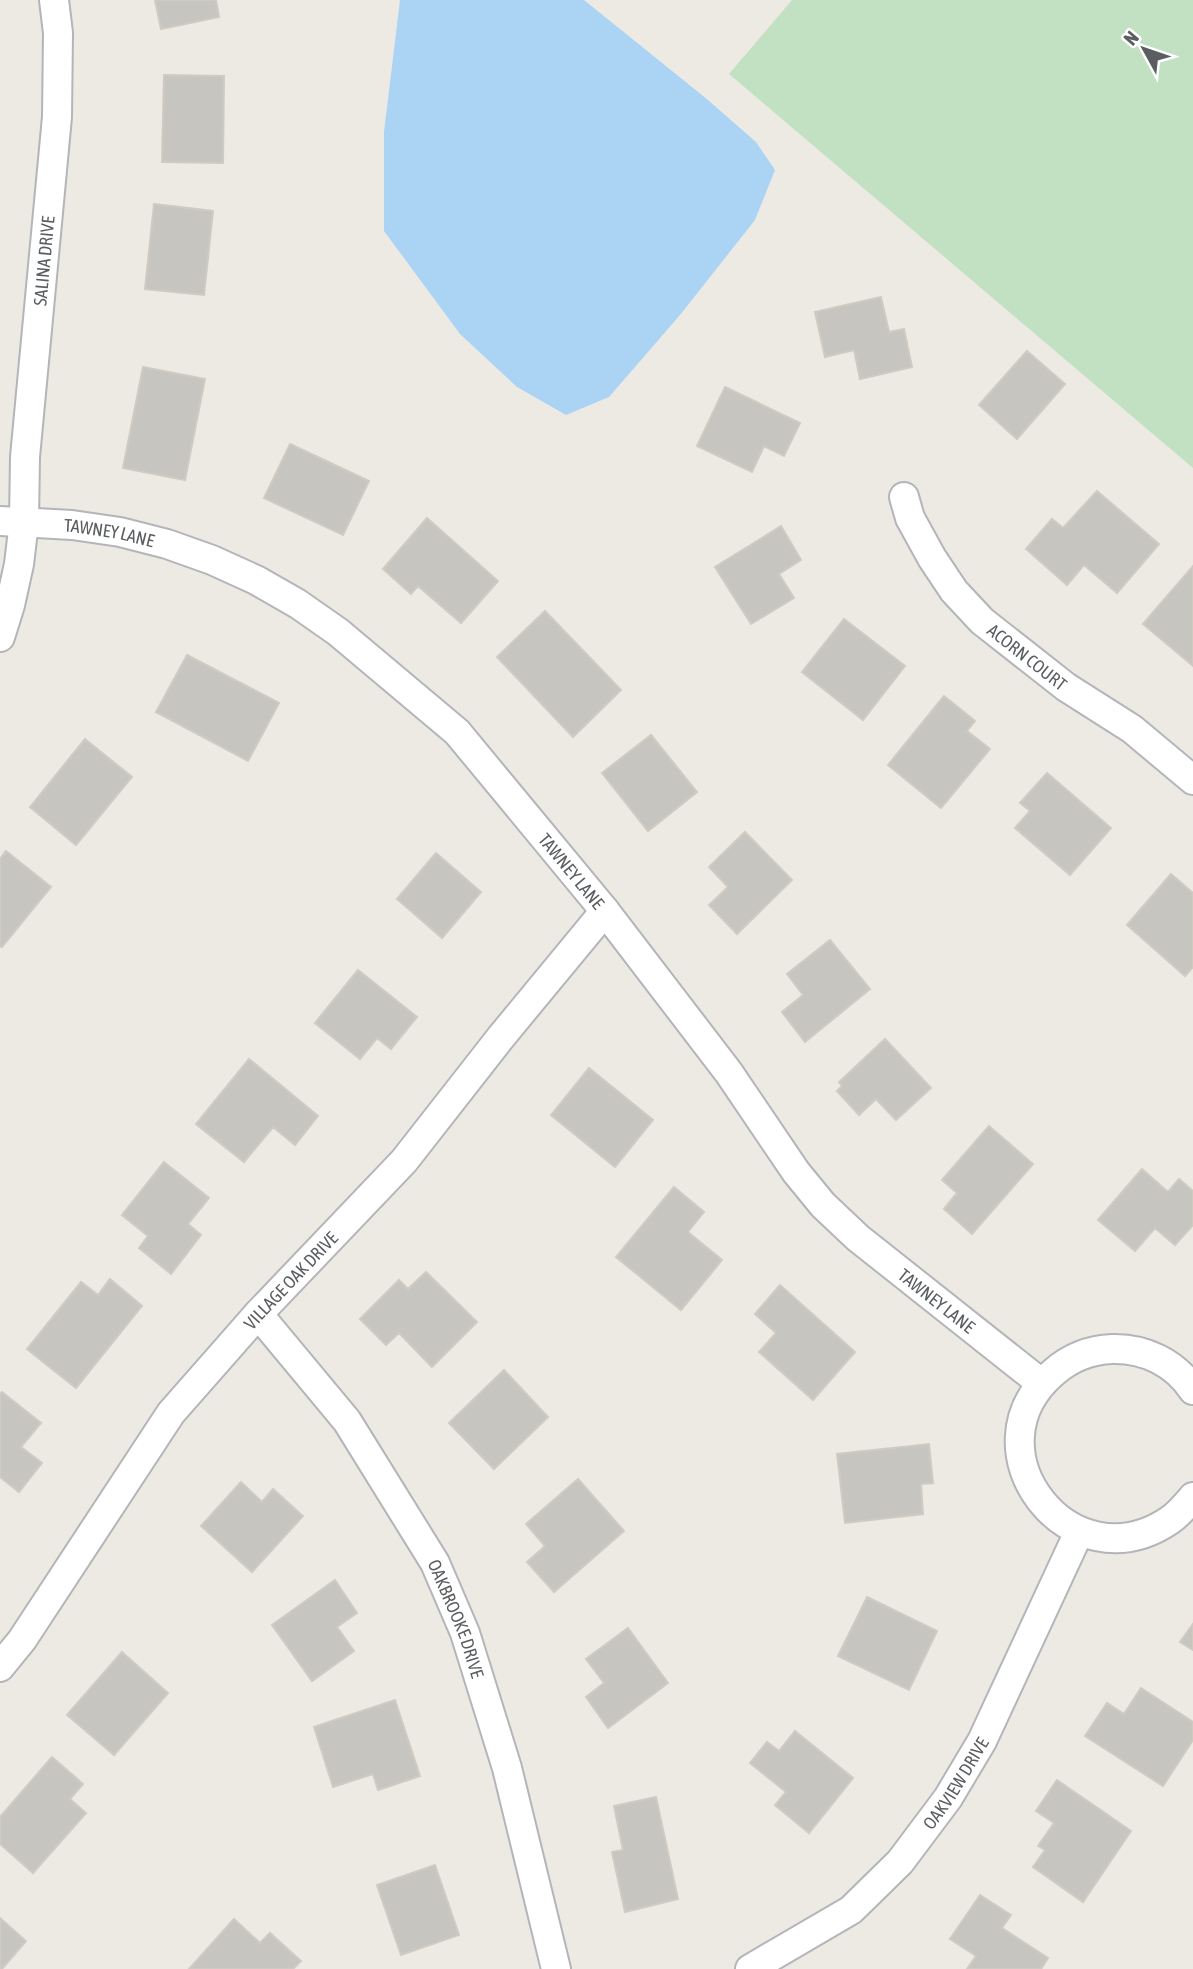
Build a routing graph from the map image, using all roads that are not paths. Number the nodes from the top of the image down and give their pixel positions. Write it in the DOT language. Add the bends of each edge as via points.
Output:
graph roads {
  1 [pos="54,0"];
  2 [pos="904,496"];
  3 [pos="12,521"];
  4 [pos="0,637"];
  5 [pos="1193,780"];
  6 [pos="605,911"];
  7 [pos="258,1314"];
  8 [pos="1190,1378"];
  9 [pos="1041,1382"];
  10 [pos="1193,1497"];
  11 [pos="1079,1532"];
  12 [pos="0,1667"];
  13 [pos="556,1969"];
  14 [pos="750,1969"];
  1 -- 3 [label="street, SALINA DRIVE" via="57,117 25,457"];
  2 -- 5 [label="street, ACORN COURT" via="910,518 932,558 982,621 1066,687 1132,729"];
  3 -- 4 [label="street, SALINA DRIVE" via="10,605"];
  3 -- 6 [label="street, TAWNEY LANE" via="120,532 167,544 245,575 298,604 457,732"];
  6 -- 7 [label="street, VILLAGE OAK DRIVE" via="404,1161"];
  6 -- 9 [label="street, TAWNEY LANE" via="823,1205 858,1238"];
  7 -- 12 [label="street, VILLAGE OAK DRIVE" via="171,1413"];
  7 -- 13 [label="street, OAKBROOKE DRIVE" via="347,1421 435,1563 465,1633 507,1768"];
  8 -- 9 [label="street" via="1158,1358 1128,1348 1096,1349 1066,1362"];
  9 -- 11 [label="street" via="1022,1427 1023,1466 1034,1494 1054,1516"];
  10 -- 11 [label="street" via="1171,1520 1142,1534 1111,1538"];
  11 -- 14 [label="street, OAKVIEW DRIVE" via="982,1741 948,1798 900,1862 851,1910"];
}
